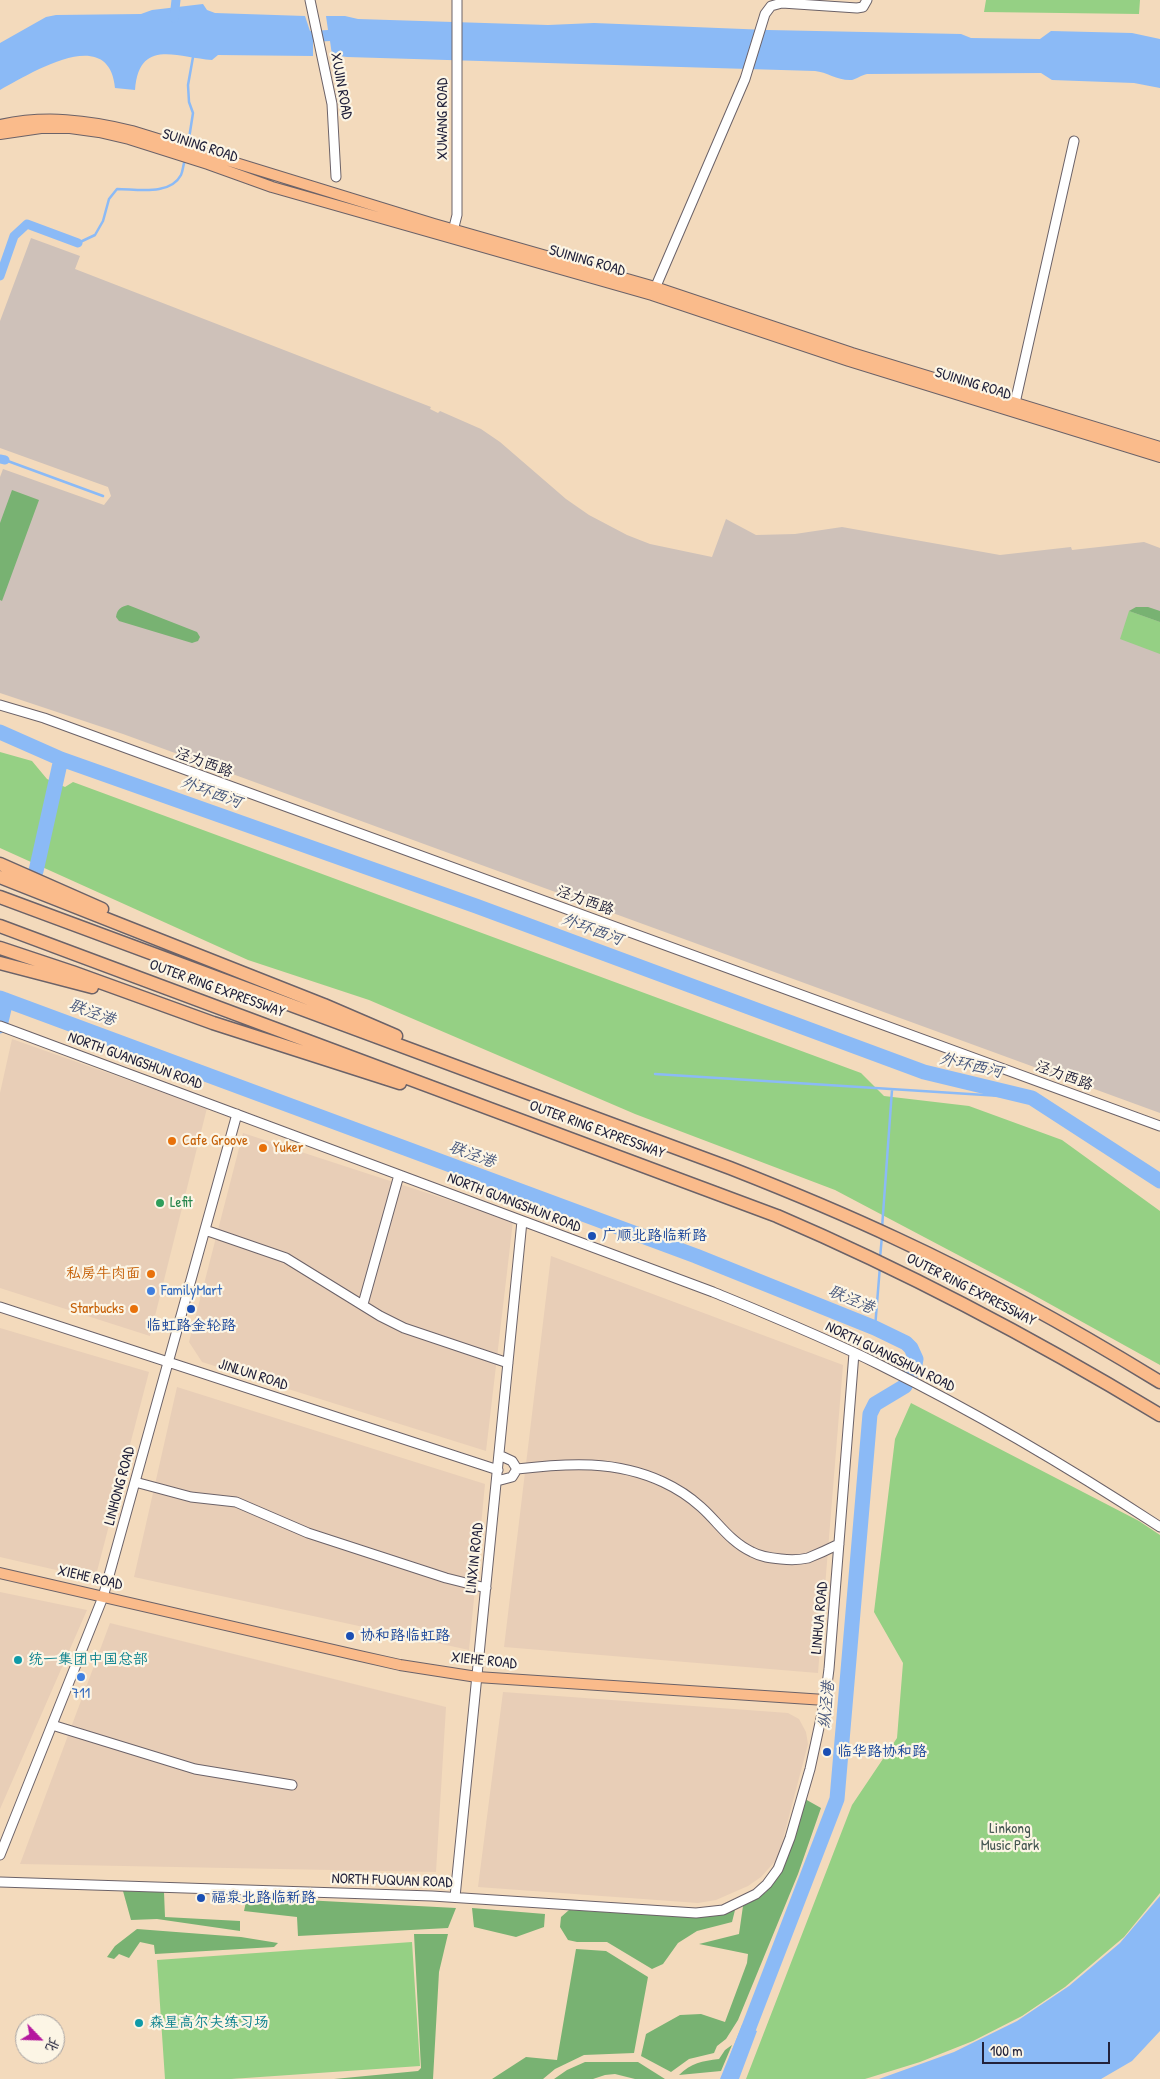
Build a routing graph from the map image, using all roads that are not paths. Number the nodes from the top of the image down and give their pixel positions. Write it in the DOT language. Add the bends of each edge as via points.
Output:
graph roads {
  1 [pos="310,0"];
  2 [pos="457,0"];
  3 [pos="867,0"];
  4 [pos="0,125"];
  5 [pos="0,134"];
  6 [pos="1074,140"];
  7 [pos="185,152"];
  8 [pos="336,177"];
  9 [pos="453,234"];
  10 [pos="653,291"];
  11 [pos="1015,403"];
  12 [pos="1160,447"];
  13 [pos="1160,457"];
  14 [pos="0,705"];
  15 [pos="0,864"];
  16 [pos="0,876"];
  17 [pos="0,897"];
  18 [pos="0,926"];
  19 [pos="174,945"];
  20 [pos="0,948"];
  21 [pos="0,963"];
  22 [pos="157,1002"];
  23 [pos="0,1026"];
  24 [pos="550,1102"];
  25 [pos="237,1114"];
  26 [pos="1160,1126"];
  27 [pos="541,1127"];
  28 [pos="399,1175"];
  29 [pos="522,1222"];
  30 [pos="205,1230"];
  31 [pos="363,1304"];
  32 [pos="0,1307"];
  33 [pos="854,1353"];
  34 [pos="168,1362"];
  35 [pos="508,1364"];
  36 [pos="1160,1382"];
  37 [pos="1160,1415"];
  38 [pos="499,1455"];
  39 [pos="517,1469"];
  40 [pos="498,1470"];
  41 [pos="497,1481"];
  42 [pos="135,1482"];
  43 [pos="1160,1527"];
  44 [pos="839,1544"];
  45 [pos="0,1573"];
  46 [pos="486,1588"];
  47 [pos="104,1597"];
  48 [pos="477,1677"];
  49 [pos="825,1700"];
  50 [pos="52,1726"];
  51 [pos="292,1785"];
  52 [pos="0,1855"];
  53 [pos="772,1877"];
  54 [pos="0,1882"];
  55 [pos="455,1897"];
  1 -- 8 [label="street, XUJIN ROAD" via="332,104"];
  2 -- 9 [label="street, XUWANG ROAD" via="457,214"];
  3 -- 10 [label="street" via="863,7 857,8 782,2 771,6 762,22 747,75"];
  4 -- 7 [label="main road, SUINING ROAD" via="41,119 71,119 116,127"];
  5 -- 7 [label="main road, SUINING ROAD" via="70,128"];
  6 -- 11 [label="street"];
  7 -- 9 [label="main road, SUINING ROAD" via="272,187"];
  9 -- 10 [label="main road, SUINING ROAD"];
  10 -- 11 [label="main road, SUINING ROAD"];
  10 -- 13 [label="main road, SUINING ROAD" via="849,362"];
  11 -- 12 [label="main road, SUINING ROAD"];
  14 -- 26 [label="street, 泾力西路" via="44,718"];
  15 -- 19 [label="highway" via="77,896"];
  16 -- 19 [label="highway"];
  17 -- 24 [label="highway, OUTER RING EXPRESSWAY"];
  18 -- 27 [label="highway, OUTER RING EXPRESSWAY"];
  19 -- 24 [label="highway"];
  20 -- 22 [label="highway"];
  21 -- 22 [label="highway"];
  22 -- 27 [label="highway" via="309,1055"];
  23 -- 25 [label="street, NORTH GUANGSHUN ROAD"];
  24 -- 36 [label="highway, OUTER RING EXPRESSWAY" via="730,1168 874,1228 1040,1312"];
  25 -- 28 [label="street, NORTH GUANGSHUN ROAD"];
  25 -- 30 [label="street, LINHONG ROAD"];
  27 -- 37 [label="highway, OUTER RING EXPRESSWAY" via="719,1193 872,1258 1034,1340"];
  28 -- 29 [label="street, NORTH GUANGSHUN ROAD"];
  28 -- 31 [label="street"];
  29 -- 33 [label="street, NORTH GUANGSHUN ROAD" via="713,1292"];
  29 -- 35 [label="street, LINXIN ROAD"];
  30 -- 31 [label="street" via="286,1258"];
  30 -- 34 [label="street, LINHONG ROAD"];
  31 -- 35 [label="street" via="404,1328"];
  32 -- 34 [label="street, JINLUN ROAD"];
  33 -- 43 [label="street, NORTH GUANGSHUN ROAD" via="1015,1438"];
  33 -- 44 [label="street, LINHUA ROAD"];
  34 -- 40 [label="street, JINLUN ROAD"];
  34 -- 42 [label="street, LINHONG ROAD"];
  35 -- 38 [label="street, LINXIN ROAD"];
  38 -- 39 [label="street" via="512,1461"];
  38 -- 40 [label="street, LINXIN ROAD"];
  39 -- 41 [label="street" via="512,1477"];
  39 -- 44 [label="street" via="556,1464 598,1464 645,1474 701,1507 742,1547 767,1557 806,1558"];
  40 -- 41 [label="street, LINXIN ROAD"];
  41 -- 46 [label="street, LINXIN ROAD"];
  42 -- 46 [label="street" via="191,1497 236,1502 308,1533"];
  42 -- 47 [label="street, LINHONG ROAD"];
  44 -- 49 [label="street, LINHUA ROAD"];
  45 -- 47 [label="main road, XIEHE ROAD"];
  46 -- 48 [label="street, LINXIN ROAD"];
  47 -- 48 [label="main road, XIEHE ROAD" via="400,1665"];
  47 -- 50 [label="street, LINHONG ROAD"];
  48 -- 49 [label="main road, XIEHE ROAD"];
  48 -- 55 [label="street, LINXIN ROAD"];
  49 -- 53 [label="street, LINHUA ROAD" via="790,1838"];
  50 -- 51 [label="street" via="195,1769"];
  50 -- 52 [label="street, LINHONG ROAD"];
  53 -- 55 [label="street, NORTH FUQUAN ROAD" via="756,1894 738,1904 701,1913"];
  54 -- 55 [label="street, NORTH FUQUAN ROAD"];
}
